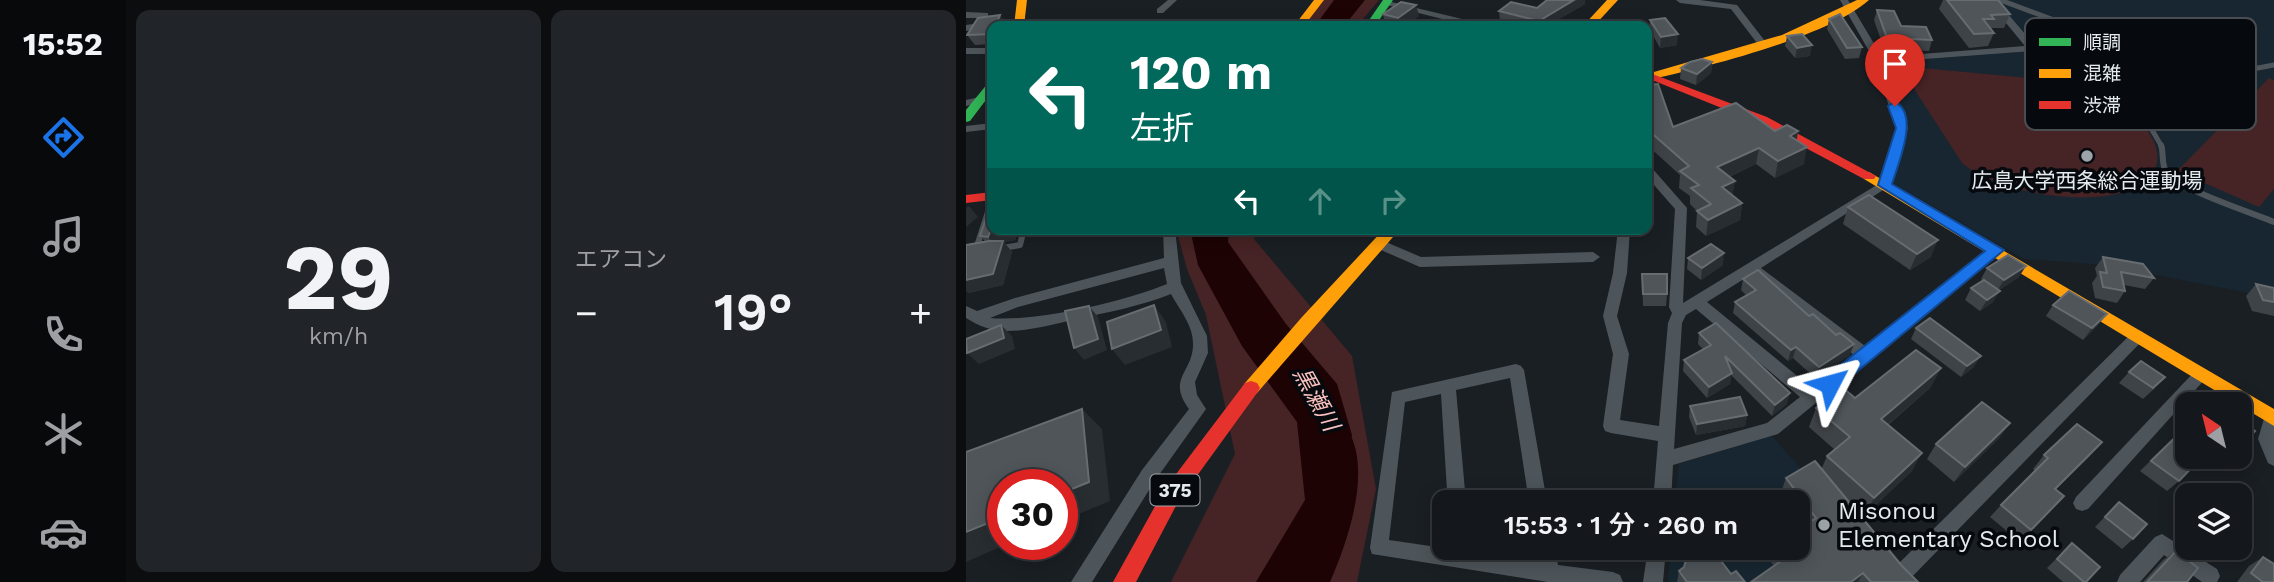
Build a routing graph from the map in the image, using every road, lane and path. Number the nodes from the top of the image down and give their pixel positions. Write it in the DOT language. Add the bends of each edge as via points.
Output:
graph roads {
  1 [pos="1022,0"];
  2 [pos="1173,0"];
  3 [pos="1319,0"];
  4 [pos="1613,0"];
  5 [pos="1680,0"];
  6 [pos="1991,0"];
  7 [pos="2000,0"];
  8 [pos="1387,1"];
  9 [pos="1852,2"];
  10 [pos="1160,10"];
  11 [pos="966,15"];
  12 [pos="2048,18"];
  13 [pos="1020,21"];
  14 [pos="1303,21"];
  15 [pos="1373,21"];
  16 [pos="1461,21"];
  17 [pos="1592,21"];
  18 [pos="966,28"];
  19 [pos="2025,40"];
  20 [pos="1763,45"];
  21 [pos="2025,49"];
  22 [pos="966,51"];
  23 [pos="987,51"];
  24 [pos="1879,60"];
  25 [pos="2274,65"];
  26 [pos="2256,68"];
  27 [pos="1652,74"];
  28 [pos="1652,77"];
  29 [pos="987,89"];
  30 [pos="973,101"];
  31 [pos="966,118"];
  32 [pos="987,127"];
  33 [pos="966,129"];
  34 [pos="2152,130"];
  35 [pos="1652,179"];
  36 [pos="1885,185"];
  37 [pos="987,195"];
  38 [pos="966,199"];
  39 [pos="987,215"];
  40 [pos="2274,222"];
  41 [pos="1022,235"];
  42 [pos="1170,235"];
  43 [pos="1387,235"];
  44 [pos="1623,235"];
  45 [pos="1379,244"];
  46 [pos="977,246"];
  47 [pos="1003,248"];
  48 [pos="1996,250"];
  49 [pos="1592,257"];
  50 [pos="1172,261"];
  51 [pos="1752,267"];
  52 [pos="1174,287"];
  53 [pos="1698,302"];
  54 [pos="1680,312"];
  55 [pos="971,314"];
  56 [pos="2138,336"];
  57 [pos="1865,355"];
  58 [pos="2201,374"];
  59 [pos="1448,385"];
  60 [pos="1812,398"];
  61 [pos="2273,418"];
  62 [pos="1668,435"];
  63 [pos="2274,458"];
  64 [pos="1667,459"];
  65 [pos="1148,476"];
  66 [pos="1177,486"];
  67 [pos="1456,490"];
  68 [pos="1536,490"];
  69 [pos="1663,490"];
  70 [pos="2082,503"];
  71 [pos="1548,560"];
  72 [pos="1656,560"];
  73 [pos="1550,573"];
  74 [pos="2210,576"];
  75 [pos="1899,577"];
  76 [pos="1081,582"];
  77 [pos="1124,582"];
  78 [pos="1613,582"];
  79 [pos="1653,582"];
  80 [pos="2127,582"];
  1 -- 13 [label="main road"];
  2 -- 10 [label="street"];
  3 -- 14 [label="main road"];
  4 -- 17 [label="main road"];
  5 -- 20 [label="street" via="1734,7"];
  6 -- 19 [label="street"];
  7 -- 12 [label="lane"];
  8 -- 15 [label="main road"];
  8 -- 16 [label="street"];
  9 -- 20 [label="main road" via="1839,16"];
  9 -- 24 [label="street"];
  11 -- 18 [label="street" via="985,15 984,24"];
  20 -- 27 [label="main road"];
  21 -- 24 [label="street"];
  22 -- 23 [label="street"];
  24 -- 36 [label="street" via="1902,128"];
  25 -- 26 [label="lane"];
  28 -- 36 [label="main road" via="1763,120"];
  29 -- 30 [label="main road"];
  30 -- 31 [label="main road"];
  32 -- 33 [label="street"];
  34 -- 40 [label="lane" via="2163,148 2163,168 2169,175"];
  35 -- 54 [label="street" via="1681,208 1676,307"];
  36 -- 48 [label="main road"];
  36 -- 51 [label="street"];
  37 -- 38 [label="main road"];
  39 -- 46 [label="lane"];
  41 -- 47 [label="lane" via="1020,245"];
  42 -- 50 [label="street"];
  43 -- 45 [label="main road, 375"];
  44 -- 62 [label="street" via="1610,316 1620,354 1611,426"];
  45 -- 49 [label="street" via="1420,262"];
  45 -- 66 [label="main road, 375" via="1310,315"];
  48 -- 56 [label="main road"];
  48 -- 57 [label="street"];
  50 -- 52 [label="street"];
  50 -- 55 [label="street"];
  51 -- 53 [label="street"];
  51 -- 57 [label="street"];
  52 -- 55 [label="street" via="1144,299 1042,321 1007,325 987,323"];
  52 -- 65 [label="street" via="1194,319 1201,345 1188,375 1187,391 1198,409"];
  53 -- 54 [label="street"];
  53 -- 60 [label="street"];
  54 -- 62 [label="street" via="1675,323"];
  56 -- 58 [label="main road"];
  56 -- 75 [label="street"];
  57 -- 60 [label="street"];
  58 -- 61 [label="main road"];
  58 -- 70 [label="street"];
  59 -- 67 [label="street"];
  59 -- 68 [label="street" via="1516,370"];
  59 -- 73 [label="street" via="1398,397 1379,548"];
  60 -- 64 [label="street" via="1772,429"];
  61 -- 63 [label="street" via="2266,439"];
  62 -- 64 [label="street"];
  64 -- 69 [label="street"];
  65 -- 66 [label="street"];
  65 -- 76 [label="street"];
  66 -- 77 [label="main road, 375"];
  71 -- 73 [label="street"];
  72 -- 79 [label="street"];
  73 -- 78 [label="street"];
  74 -- 80 [label="street" via="2162,543"];
}
